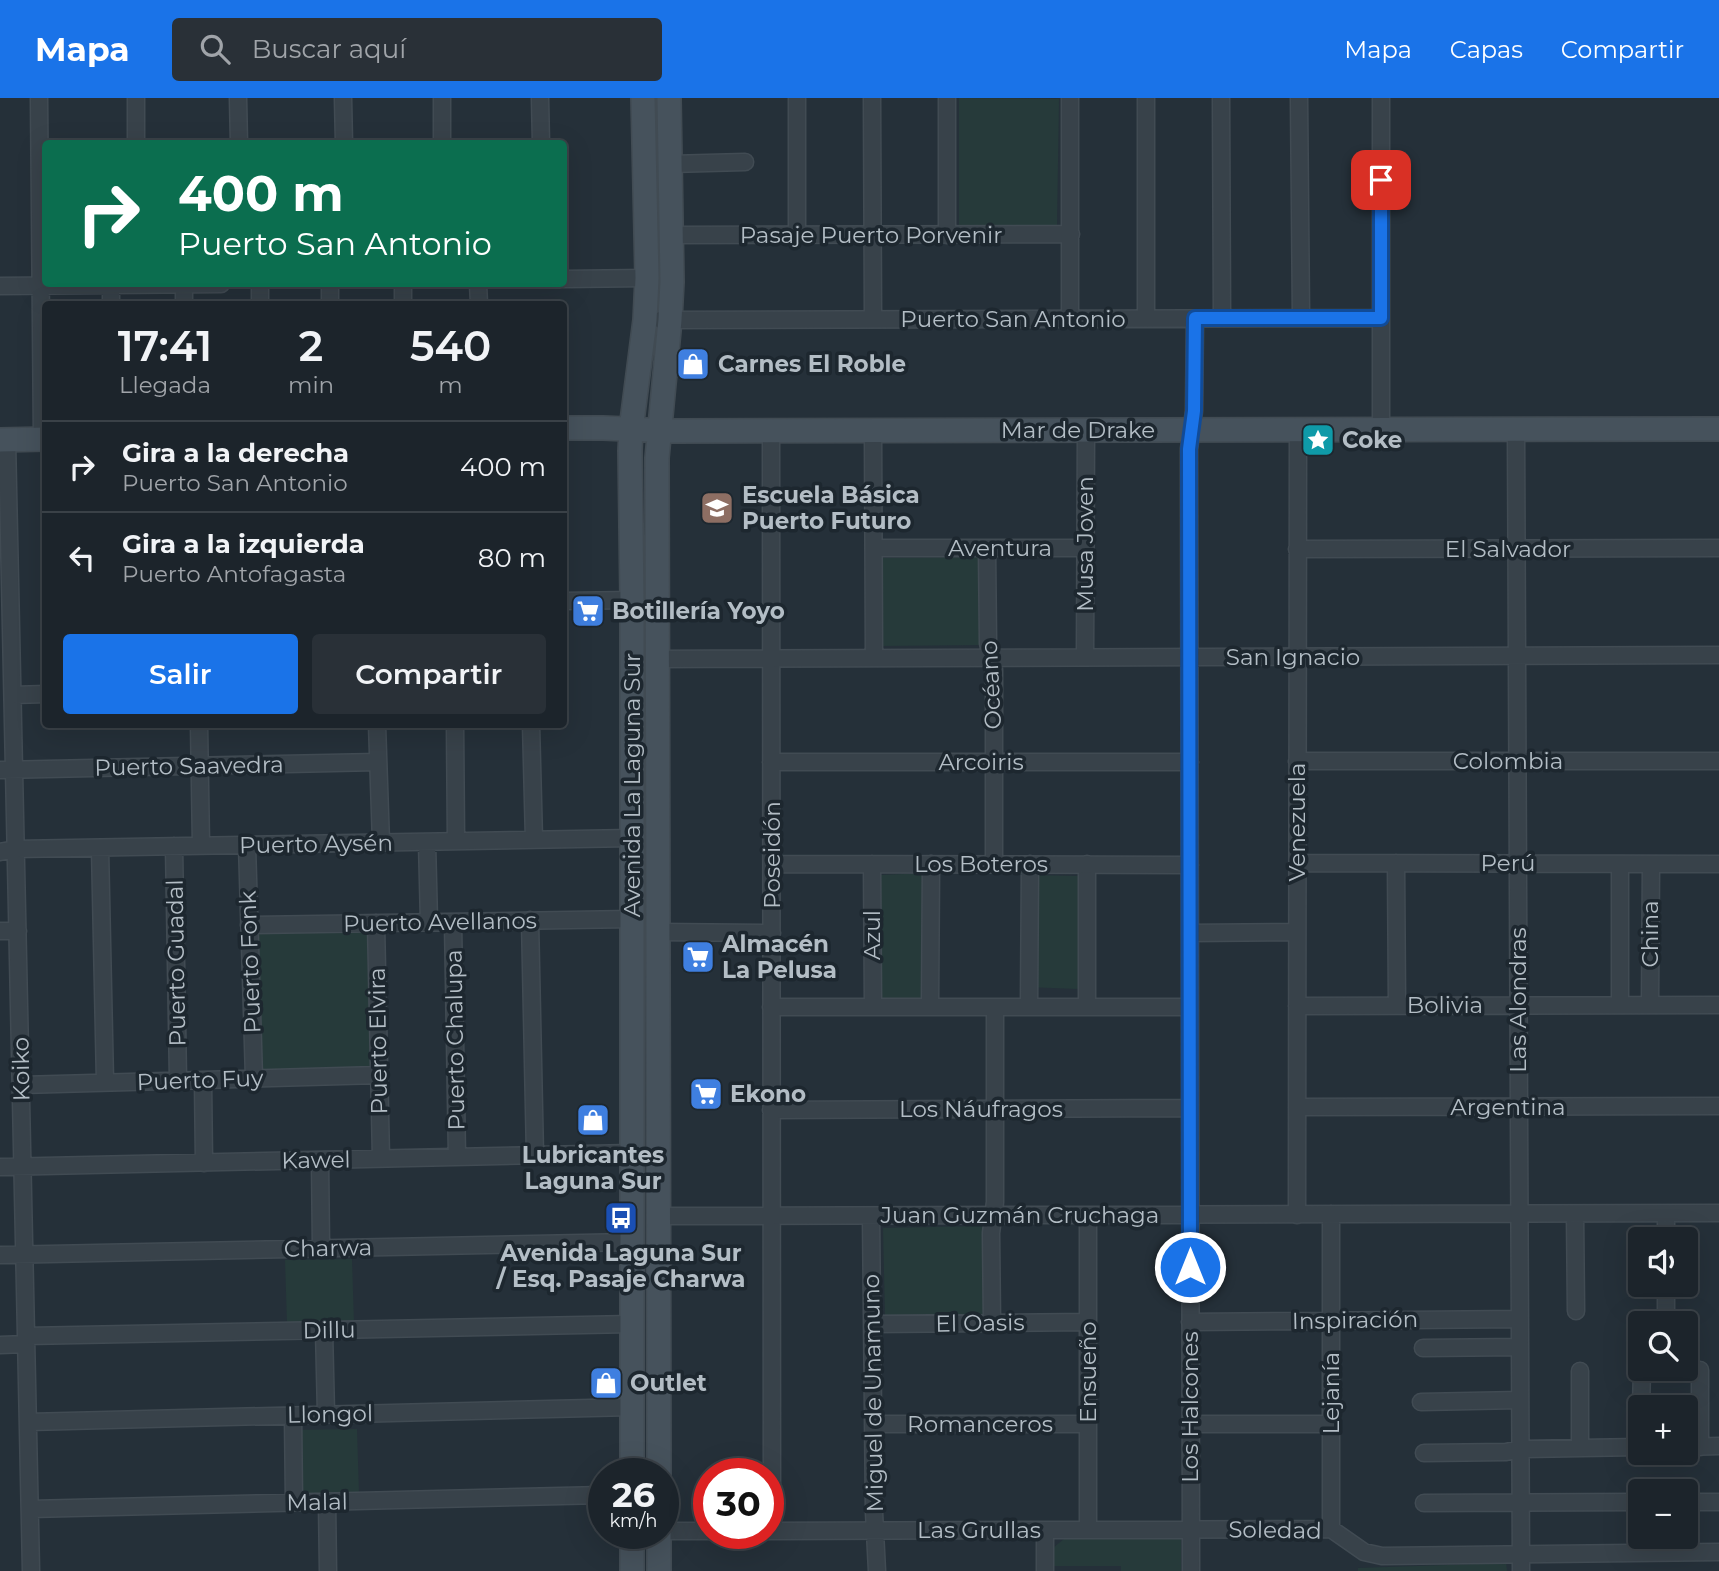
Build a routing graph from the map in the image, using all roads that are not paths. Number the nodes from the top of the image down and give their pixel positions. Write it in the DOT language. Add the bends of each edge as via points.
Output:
graph roads {
  1 [pos="39,98"];
  2 [pos="136,98"];
  3 [pos="238,98"];
  4 [pos="343,98"];
  5 [pos="442,98"];
  6 [pos="541,98"];
  7 [pos="643,98"];
  8 [pos="669,98"];
  9 [pos="797,98"];
  10 [pos="872,98"];
  11 [pos="947,98"];
  12 [pos="1070,98"];
  13 [pos="1146,98"];
  14 [pos="1221,98"];
  15 [pos="1299,98"];
  16 [pos="1381,98"];
  17 [pos="136,140"];
  18 [pos="239,140"];
  19 [pos="344,140"];
  20 [pos="442,140"];
  21 [pos="541,140"];
  22 [pos="745,162"];
  23 [pos="670,164"];
  24 [pos="1071,234"];
  25 [pos="672,235"];
  26 [pos="797,235"];
  27 [pos="873,235"];
  28 [pos="947,235"];
  29 [pos="647,278"];
  30 [pos="567,279"];
  31 [pos="0,286"];
  32 [pos="40,286"];
  33 [pos="1146,318"];
  34 [pos="1195,318"];
  35 [pos="1222,318"];
  36 [pos="1301,318"];
  37 [pos="1381,318"];
  38 [pos="873,319"];
  39 [pos="1070,319"];
  40 [pos="645,320"];
  41 [pos="670,320"];
  42 [pos="42,363"];
  43 [pos="567,428"];
  44 [pos="631,429"];
  45 [pos="1719,429"];
  46 [pos="659,430"];
  47 [pos="771,430"];
  48 [pos="873,430"];
  49 [pos="1086,430"];
  50 [pos="1192,430"];
  51 [pos="1298,430"];
  52 [pos="1381,430"];
  53 [pos="1516,430"];
  54 [pos="4,440"];
  55 [pos="42,440"];
  56 [pos="5,536"];
  57 [pos="874,548"];
  58 [pos="987,548"];
  59 [pos="1085,548"];
  60 [pos="1719,548"];
  61 [pos="1297,549"];
  62 [pos="1517,549"];
  63 [pos="632,600"];
  64 [pos="567,601"];
  65 [pos="1719,655"];
  66 [pos="1517,656"];
  67 [pos="991,657"];
  68 [pos="1085,657"];
  69 [pos="1189,657"];
  70 [pos="1297,657"];
  71 [pos="772,658"];
  72 [pos="874,658"];
  73 [pos="656,659"];
  74 [pos="42,694"];
  75 [pos="13,695"];
  76 [pos="199,728"];
  77 [pos="377,728"];
  78 [pos="455,728"];
  79 [pos="531,728"];
  80 [pos="1297,761"];
  81 [pos="1518,761"];
  82 [pos="1719,761"];
  83 [pos="378,762"];
  84 [pos="772,762"];
  85 [pos="994,762"];
  86 [pos="1189,762"];
  87 [pos="200,766"];
  88 [pos="7,770"];
  89 [pos="632,838"];
  90 [pos="534,840"];
  91 [pos="456,841"];
  92 [pos="381,842"];
  93 [pos="427,842"];
  94 [pos="247,845"];
  95 [pos="174,846"];
  96 [pos="201,846"];
  97 [pos="100,848"];
  98 [pos="8,851"];
  99 [pos="1297,863"];
  100 [pos="1396,863"];
  101 [pos="1518,863"];
  102 [pos="772,864"];
  103 [pos="872,864"];
  104 [pos="931,864"];
  105 [pos="994,864"];
  106 [pos="1030,864"];
  107 [pos="1087,864"];
  108 [pos="1620,864"];
  109 [pos="1651,864"];
  110 [pos="1719,864"];
  111 [pos="1189,865"];
  112 [pos="632,919"];
  113 [pos="530,920"];
  114 [pos="429,922"];
  115 [pos="453,922"];
  116 [pos="376,923"];
  117 [pos="249,925"];
  118 [pos="0,931"];
  119 [pos="18,931"];
  120 [pos="657,932"];
  121 [pos="1297,932"];
  122 [pos="772,933"];
  123 [pos="1190,933"];
  124 [pos="1518,1004"];
  125 [pos="1620,1004"];
  126 [pos="1650,1004"];
  127 [pos="1719,1004"];
  128 [pos="1397,1005"];
  129 [pos="1297,1006"];
  130 [pos="771,1007"];
  131 [pos="873,1007"];
  132 [pos="930,1007"];
  133 [pos="995,1007"];
  134 [pos="1029,1007"];
  135 [pos="1087,1007"];
  136 [pos="1190,1007"];
  137 [pos="379,1075"];
  138 [pos="254,1078"];
  139 [pos="178,1080"];
  140 [pos="203,1080"];
  141 [pos="105,1082"];
  142 [pos="21,1085"];
  143 [pos="1297,1107"];
  144 [pos="1519,1107"];
  145 [pos="1719,1107"];
  146 [pos="1190,1108"];
  147 [pos="995,1109"];
  148 [pos="771,1110"];
  149 [pos="632,1153"];
  150 [pos="535,1156"];
  151 [pos="457,1157"];
  152 [pos="381,1159"];
  153 [pos="320,1160"];
  154 [pos="204,1163"];
  155 [pos="23,1166"];
  156 [pos="0,1167"];
  157 [pos="1719,1213"];
  158 [pos="1297,1214"];
  159 [pos="1331,1214"];
  160 [pos="1519,1214"];
  161 [pos="1575,1214"];
  162 [pos="1666,1214"];
  163 [pos="993,1215"];
  164 [pos="1088,1215"];
  165 [pos="1190,1215"];
  166 [pos="657,1216"];
  167 [pos="772,1216"];
  168 [pos="871,1216"];
  169 [pos="1666,1227"];
  170 [pos="632,1242"];
  171 [pos="321,1248"];
  172 [pos="24,1254"];
  173 [pos="0,1255"];
  174 [pos="1666,1297"];
  175 [pos="1666,1310"];
  176 [pos="1576,1311"];
  177 [pos="1520,1319"];
  178 [pos="1331,1321"];
  179 [pos="1088,1322"];
  180 [pos="1190,1322"];
  181 [pos="992,1323"];
  182 [pos="632,1324"];
  183 [pos="872,1324"];
  184 [pos="324,1330"];
  185 [pos="26,1340"];
  186 [pos="0,1345"];
  187 [pos="1520,1347"];
  188 [pos="1423,1348"];
  189 [pos="1700,1370"];
  190 [pos="1580,1371"];
  191 [pos="1698,1395"];
  192 [pos="1520,1400"];
  193 [pos="1421,1402"];
  194 [pos="632,1407"];
  195 [pos="326,1414"];
  196 [pos="293,1415"];
  197 [pos="28,1422"];
  198 [pos="873,1424"];
  199 [pos="1088,1424"];
  200 [pos="1190,1424"];
  201 [pos="1331,1424"];
  202 [pos="1719,1446"];
  203 [pos="1628,1447"];
  204 [pos="1698,1447"];
  205 [pos="1580,1448"];
  206 [pos="1520,1449"];
  207 [pos="1424,1453"];
  208 [pos="632,1458"];
  209 [pos="659,1458"];
  210 [pos="770,1458"];
  211 [pos="588,1495"];
  212 [pos="294,1502"];
  213 [pos="327,1502"];
  214 [pos="1520,1502"];
  215 [pos="1628,1502"];
  216 [pos="1698,1502"];
  217 [pos="1424,1503"];
  218 [pos="1719,1503"];
  219 [pos="30,1508"];
  220 [pos="1190,1529"];
  221 [pos="1331,1529"];
  222 [pos="1045,1530"];
  223 [pos="1088,1530"];
  224 [pos="784,1531"];
  225 [pos="875,1531"];
  226 [pos="632,1549"];
  227 [pos="660,1549"];
  228 [pos="1719,1552"];
  229 [pos="1521,1554"];
  230 [pos="31,1571"];
  231 [pos="328,1571"];
  232 [pos="632,1571"];
  233 [pos="659,1571"];
  234 [pos="877,1571"];
  235 [pos="1045,1571"];
  236 [pos="1191,1571"];
  237 [pos="1521,1571"];
  1 -- 32 [label="street"];
  2 -- 17 [label="street"];
  3 -- 18 [label="street"];
  4 -- 19 [label="street"];
  5 -- 20 [label="street"];
  6 -- 21 [label="street"];
  7 -- 29 [label="street, Avenida La Laguna Sur"];
  8 -- 23 [label="street, Avenida La Laguna Sur"];
  9 -- 26 [label="street"];
  10 -- 27 [label="street"];
  11 -- 28 [label="street"];
  12 -- 24 [label="street"];
  13 -- 33 [label="street"];
  14 -- 35 [label="street"];
  15 -- 36 [label="street"];
  16 -- 37 [label="street"];
  22 -- 23 [label="street"];
  23 -- 25 [label="street, Avenida La Laguna Sur"];
  24 -- 28 [label="street, Pasaje Puerto Porvenir"];
  24 -- 39 [label="street"];
  25 -- 26 [label="street, Pasaje Puerto Porvenir"];
  25 -- 41 [label="street, Avenida La Laguna Sur"];
  26 -- 27 [label="street, Pasaje Puerto Porvenir"];
  27 -- 28 [label="street, Pasaje Puerto Porvenir"];
  27 -- 38 [label="street"];
  29 -- 30 [label="street"];
  29 -- 40 [label="street, Avenida La Laguna Sur"];
  31 -- 32 [label="street"];
  32 -- 42 [label="street"];
  33 -- 34 [label="street, Puerto San Antonio"];
  33 -- 39 [label="street, Puerto San Antonio"];
  34 -- 35 [label="street, Puerto San Antonio"];
  34 -- 50 [label="street, Los Halcones"];
  35 -- 36 [label="street, Puerto San Antonio"];
  36 -- 37 [label="street, Puerto San Antonio"];
  37 -- 52 [label="street"];
  38 -- 39 [label="street, Puerto San Antonio"];
  38 -- 41 [label="street, Puerto San Antonio"];
  40 -- 41 [label="street, Puerto San Antonio"];
  40 -- 44 [label="street, Avenida La Laguna Sur"];
  41 -- 46 [label="street, Avenida La Laguna Sur"];
  43 -- 44 [label="street, Mar de Drake"];
  44 -- 46 [label="street, Mar de Drake"];
  44 -- 63 [label="street, Avenida La Laguna Sur"];
  45 -- 53 [label="street, Mar de Drake"];
  46 -- 47 [label="street, Mar de Drake"];
  46 -- 73 [label="street, Avenida La Laguna Sur"];
  47 -- 48 [label="street, Mar de Drake"];
  47 -- 71 [label="street, Poseidón"];
  48 -- 49 [label="street, Mar de Drake"];
  48 -- 57 [label="street"];
  49 -- 50 [label="street, Mar de Drake"];
  49 -- 59 [label="street, Musa Joven"];
  50 -- 51 [label="street, Mar de Drake"];
  50 -- 69 [label="street, Los Halcones"];
  51 -- 52 [label="street, Mar de Drake"];
  51 -- 61 [label="street, Venezuela"];
  52 -- 53 [label="street, Mar de Drake"];
  53 -- 62 [label="street, Las Alondras"];
  54 -- 55 [label="street"];
  54 -- 56 [label="street, Koiko"];
  56 -- 75 [label="street, Koiko"];
  57 -- 58 [label="street, Aventura"];
  57 -- 72 [label="street"];
  58 -- 59 [label="street, Aventura"];
  58 -- 67 [label="street, Océano"];
  59 -- 68 [label="street, Musa Joven"];
  60 -- 62 [label="street, El Salvador"];
  61 -- 62 [label="street, El Salvador"];
  61 -- 70 [label="street, Venezuela"];
  62 -- 66 [label="street, Las Alondras"];
  63 -- 64 [label="street"];
  63 -- 89 [label="street, Avenida La Laguna Sur"];
  65 -- 66 [label="street, San Ignacio"];
  66 -- 70 [label="street, San Ignacio"];
  66 -- 81 [label="street, Las Alondras"];
  67 -- 68 [label="street, San Ignacio"];
  67 -- 72 [label="street, San Ignacio"];
  67 -- 85 [label="street, Océano"];
  68 -- 69 [label="street, San Ignacio"];
  69 -- 70 [label="street, San Ignacio"];
  69 -- 86 [label="street, Los Halcones"];
  70 -- 80 [label="street, Venezuela"];
  71 -- 72 [label="street, San Ignacio"];
  71 -- 73 [label="street, San Ignacio"];
  71 -- 84 [label="street, Poseidón"];
  73 -- 120 [label="street, Avenida La Laguna Sur"];
  74 -- 75 [label="street"];
  75 -- 88 [label="street, Koiko"];
  76 -- 87 [label="street"];
  77 -- 83 [label="street"];
  78 -- 91 [label="street"];
  79 -- 90 [label="street"];
  80 -- 81 [label="street, Colombia"];
  80 -- 99 [label="street, Venezuela"];
  81 -- 82 [label="street, Colombia"];
  81 -- 101 [label="street, Las Alondras"];
  83 -- 87 [label="street, Puerto Saavedra"];
  83 -- 92 [label="street"];
  84 -- 85 [label="street, Arcoiris"];
  84 -- 102 [label="street, Poseidón"];
  85 -- 86 [label="street, Arcoiris"];
  85 -- 105 [label="street, Océano"];
  86 -- 111 [label="street, Los Halcones"];
  87 -- 88 [label="street, Puerto Saavedra"];
  87 -- 96 [label="street"];
  88 -- 98 [label="street, Koiko"];
  89 -- 90 [label="street, Puerto Aysén"];
  89 -- 112 [label="street, Avenida La Laguna Sur"];
  90 -- 91 [label="street, Puerto Aysén"];
  91 -- 93 [label="street, Puerto Aysén"];
  92 -- 93 [label="street, Puerto Aysén"];
  92 -- 94 [label="street, Puerto Aysén"];
  93 -- 114 [label="street"];
  94 -- 96 [label="street, Puerto Aysén"];
  94 -- 117 [label="street, Puerto Fonk"];
  95 -- 96 [label="street, Puerto Aysén"];
  95 -- 97 [label="street, Puerto Aysén"];
  95 -- 139 [label="street, Puerto Guadal"];
  97 -- 98 [label="street, Puerto Aysén"];
  97 -- 141 [label="street"];
  98 -- 119 [label="street, Koiko"];
  99 -- 100 [label="street, Perú"];
  99 -- 121 [label="street, Venezuela"];
  100 -- 101 [label="street, Perú"];
  100 -- 128 [label="street"];
  101 -- 108 [label="street, Perú"];
  101 -- 124 [label="street, Las Alondras"];
  102 -- 103 [label="street, Los Boteros"];
  102 -- 122 [label="street, Poseidón"];
  103 -- 104 [label="street, Los Boteros"];
  103 -- 131 [label="street, Azul"];
  104 -- 105 [label="street, Los Boteros"];
  104 -- 132 [label="street"];
  105 -- 106 [label="street, Los Boteros"];
  106 -- 107 [label="street, Los Boteros"];
  106 -- 134 [label="street"];
  107 -- 111 [label="street, Los Boteros"];
  107 -- 135 [label="street"];
  108 -- 109 [label="street, Perú"];
  108 -- 125 [label="street"];
  109 -- 110 [label="street, Perú"];
  109 -- 126 [label="street, China"];
  111 -- 123 [label="street, Los Halcones"];
  112 -- 113 [label="street, Puerto Avellanos"];
  112 -- 149 [label="street, Avenida La Laguna Sur"];
  113 -- 115 [label="street, Puerto Avellanos"];
  113 -- 150 [label="street"];
  114 -- 115 [label="street, Puerto Avellanos"];
  114 -- 116 [label="street, Puerto Avellanos"];
  115 -- 151 [label="street, Puerto Chalupa"];
  116 -- 117 [label="street, Puerto Avellanos"];
  116 -- 137 [label="street, Puerto Elvira"];
  117 -- 138 [label="street, Puerto Fonk"];
  118 -- 119 [label="street"];
  119 -- 142 [label="street, Koiko"];
  120 -- 122 [label="street"];
  120 -- 166 [label="street, Avenida La Laguna Sur"];
  121 -- 123 [label="street"];
  121 -- 129 [label="street, Venezuela"];
  122 -- 130 [label="street, Poseidón"];
  123 -- 136 [label="street, Los Halcones"];
  124 -- 125 [label="street, Bolivia"];
  124 -- 128 [label="street, Bolivia"];
  124 -- 144 [label="street, Las Alondras"];
  125 -- 126 [label="street, Bolivia"];
  126 -- 127 [label="street, Bolivia"];
  128 -- 129 [label="street, Bolivia"];
  129 -- 143 [label="street, Venezuela"];
  130 -- 131 [label="street"];
  130 -- 148 [label="street, Poseidón"];
  131 -- 132 [label="street"];
  132 -- 133 [label="street"];
  133 -- 134 [label="street"];
  133 -- 147 [label="street"];
  134 -- 135 [label="street"];
  135 -- 136 [label="street"];
  136 -- 146 [label="street, Los Halcones"];
  137 -- 138 [label="street, Puerto Fuy"];
  137 -- 152 [label="street, Puerto Elvira"];
  138 -- 140 [label="street, Puerto Fuy"];
  139 -- 140 [label="street, Puerto Fuy"];
  139 -- 141 [label="street, Puerto Fuy"];
  140 -- 154 [label="street"];
  141 -- 142 [label="street, Puerto Fuy"];
  142 -- 155 [label="street, Koiko"];
  143 -- 144 [label="street, Argentina"];
  143 -- 158 [label="street, Venezuela"];
  144 -- 145 [label="street, Argentina"];
  144 -- 160 [label="street, Las Alondras"];
  146 -- 147 [label="street, Los Náufragos"];
  146 -- 165 [label="street, Los Halcones"];
  147 -- 148 [label="street, Los Náufragos"];
  147 -- 163 [label="street"];
  148 -- 167 [label="street, Poseidón"];
  149 -- 150 [label="street, Kawel"];
  149 -- 170 [label="street, Avenida La Laguna Sur"];
  150 -- 151 [label="street, Kawel"];
  151 -- 152 [label="street, Kawel"];
  152 -- 153 [label="street, Kawel"];
  153 -- 154 [label="street, Kawel"];
  153 -- 171 [label="street"];
  154 -- 155 [label="street, Kawel"];
  155 -- 156 [label="street, Kawel"];
  155 -- 172 [label="street, Koiko"];
  157 -- 162 [label="street, Juan Guzmán Cruchaga"];
  158 -- 159 [label="street, Juan Guzmán Cruchaga"];
  158 -- 165 [label="street, Juan Guzmán Cruchaga"];
  159 -- 160 [label="street, Juan Guzmán Cruchaga"];
  159 -- 178 [label="street, Lejanía"];
  160 -- 161 [label="street, Juan Guzmán Cruchaga"];
  160 -- 177 [label="street, Las Alondras"];
  161 -- 162 [label="street, Juan Guzmán Cruchaga"];
  161 -- 176 [label="street"];
  162 -- 169 [label="street"];
  163 -- 164 [label="street, Juan Guzmán Cruchaga"];
  163 -- 168 [label="street, Juan Guzmán Cruchaga"];
  163 -- 181 [label="street"];
  164 -- 165 [label="street, Juan Guzmán Cruchaga"];
  164 -- 179 [label="street, Ensueño"];
  165 -- 180 [label="street, Los Halcones"];
  166 -- 167 [label="street, Juan Guzmán Cruchaga"];
  166 -- 209 [label="street, Avenida La Laguna Sur"];
  167 -- 168 [label="street, Juan Guzmán Cruchaga"];
  167 -- 210 [label="street, Poseidón"];
  168 -- 183 [label="street, Miguel de Unamuno"];
  170 -- 171 [label="street, Charwa"];
  170 -- 182 [label="street, Avenida La Laguna Sur"];
  171 -- 172 [label="street, Charwa"];
  172 -- 173 [label="street, Charwa"];
  172 -- 185 [label="street, Koiko"];
  174 -- 175 [label="street"];
  177 -- 178 [label="street, Inspiración"];
  177 -- 187 [label="street, Las Alondras"];
  178 -- 180 [label="street, Inspiración"];
  178 -- 201 [label="street, Lejanía"];
  179 -- 181 [label="street, El Oasis"];
  179 -- 199 [label="street, Ensueño"];
  180 -- 200 [label="street, Los Halcones"];
  181 -- 183 [label="street, El Oasis"];
  182 -- 184 [label="street, Dillu"];
  182 -- 194 [label="street, Avenida La Laguna Sur"];
  183 -- 198 [label="street, Miguel de Unamuno"];
  184 -- 185 [label="street, Dillu"];
  184 -- 195 [label="street"];
  185 -- 186 [label="street, Dillu"];
  185 -- 197 [label="street, Koiko"];
  187 -- 188 [label="street"];
  187 -- 192 [label="street, Las Alondras"];
  189 -- 191 [label="street"];
  190 -- 205 [label="street"];
  192 -- 193 [label="street"];
  192 -- 206 [label="street, Las Alondras"];
  194 -- 195 [label="street, Llongol"];
  194 -- 208 [label="street, Avenida La Laguna Sur"];
  195 -- 196 [label="street, Llongol"];
  196 -- 197 [label="street, Llongol"];
  196 -- 212 [label="street"];
  197 -- 219 [label="street, Koiko"];
  198 -- 199 [label="street, Romanceros"];
  198 -- 225 [label="street, Miguel de Unamuno"];
  199 -- 223 [label="street, Ensueño"];
  200 -- 201 [label="street"];
  200 -- 220 [label="street, Los Halcones"];
  201 -- 221 [label="street, Lejanía"];
  202 -- 204 [label="street"];
  203 -- 205 [label="street"];
  205 -- 206 [label="street"];
  206 -- 207 [label="street"];
  206 -- 214 [label="street, Las Alondras"];
  211 -- 213 [label="street, Malal"];
  212 -- 213 [label="street, Malal"];
  212 -- 219 [label="street, Malal"];
  213 -- 231 [label="street"];
  214 -- 215 [label="street"];
  214 -- 217 [label="street"];
  214 -- 229 [label="street, Las Alondras"];
  216 -- 218 [label="street"];
  219 -- 230 [label="street, Koiko"];
  220 -- 221 [label="street, Soledad"];
  220 -- 223 [label="street, Las Grullas"];
  220 -- 236 [label="street, Los Halcones"];
  221 -- 229 [label="street, Soledad" via="1373,1555"];
  222 -- 223 [label="street, Las Grullas"];
  222 -- 225 [label="street, Las Grullas"];
  222 -- 235 [label="street"];
  224 -- 225 [label="street, Las Grullas"];
  225 -- 234 [label="street, Miguel de Unamuno"];
  226 -- 232 [label="street"];
  227 -- 233 [label="street"];
  228 -- 229 [label="street, Soledad"];
  229 -- 237 [label="street, Las Alondras"];
}
